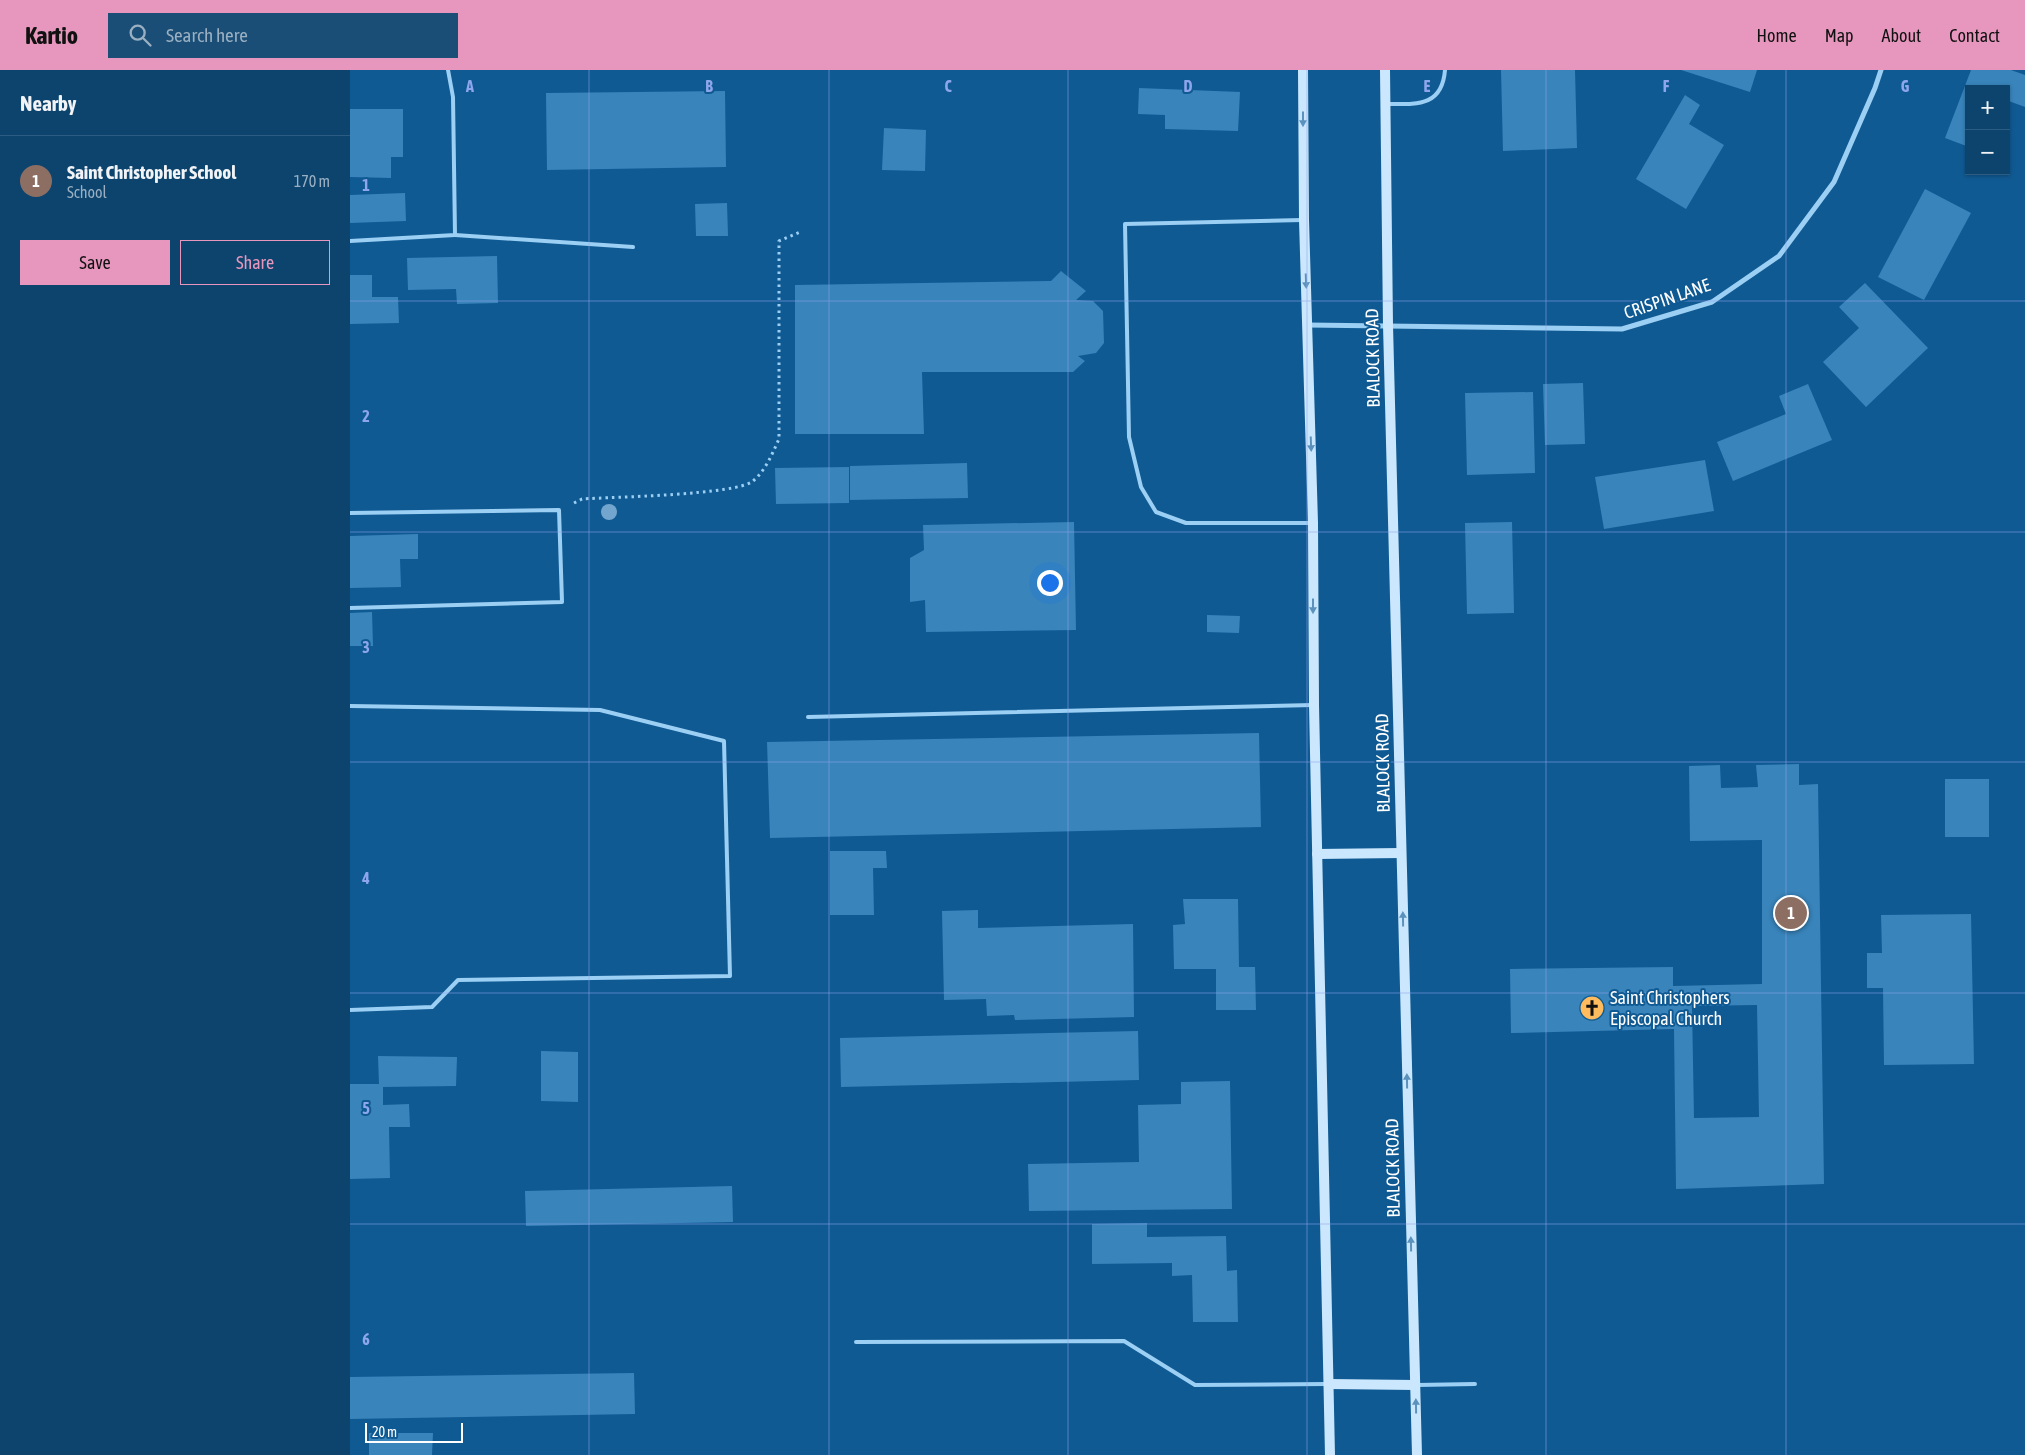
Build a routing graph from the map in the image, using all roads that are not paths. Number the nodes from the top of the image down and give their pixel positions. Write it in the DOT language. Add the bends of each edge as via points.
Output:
graph roads {
  1 [pos="448,70"];
  2 [pos="1303,70"];
  3 [pos="1385,70"];
  4 [pos="1445,70"];
  5 [pos="1881,70"];
  6 [pos="1386,104"];
  7 [pos="1304,220"];
  8 [pos="455,235"];
  9 [pos="350,241"];
  10 [pos="633,247"];
  11 [pos="1307,325"];
  12 [pos="1388,325"];
  13 [pos="350,513"];
  14 [pos="1313,523"];
  15 [pos="350,608"];
  16 [pos="1314,705"];
  17 [pos="350,706"];
  18 [pos="808,717"];
  19 [pos="1402,853"];
  20 [pos="1318,854"];
  21 [pos="350,1010"];
  22 [pos="856,1342"];
  23 [pos="1329,1384"];
  24 [pos="1475,1384"];
  25 [pos="1415,1385"];
  26 [pos="1330,1455"];
  27 [pos="1417,1455"];
  1 -- 8 [label="lane" via="453,97"];
  2 -- 7 [label="main road, one-way"];
  3 -- 6 [label="main road, BLALOCK ROAD"];
  4 -- 6 [label="lane" via="1444,82 1437,96 1421,104"];
  5 -- 12 [label="street, CRISPIN LANE" via="1834,182 1779,256 1712,302 1622,330"];
  6 -- 12 [label="main road, BLALOCK ROAD"];
  7 -- 11 [label="main road, one-way"];
  7 -- 14 [label="lane" via="1125,224 1129,437 1141,486 1156,512 1186,523"];
  8 -- 9 [label="lane"];
  8 -- 10 [label="lane"];
  11 -- 12 [label="street, CRISPIN LANE"];
  11 -- 14 [label="main road, one-way"];
  12 -- 19 [label="main road, BLALOCK ROAD"];
  13 -- 15 [label="lane" via="559,510 562,602"];
  14 -- 16 [label="main road, one-way"];
  16 -- 18 [label="lane"];
  16 -- 20 [label="main road"];
  17 -- 21 [label="lane" via="600,710 724,741 730,976 458,980 432,1007"];
  19 -- 20 [label="main road"];
  25 -- 19 [label="main road, BLALOCK ROAD, one-way"];
  20 -- 23 [label="main road"];
  22 -- 23 [label="lane" via="1124,1341 1194,1385"];
  23 -- 25 [label="main road"];
  23 -- 26 [label="main road"];
  24 -- 25 [label="lane"];
  27 -- 25 [label="main road, BLALOCK ROAD, one-way"];
}
